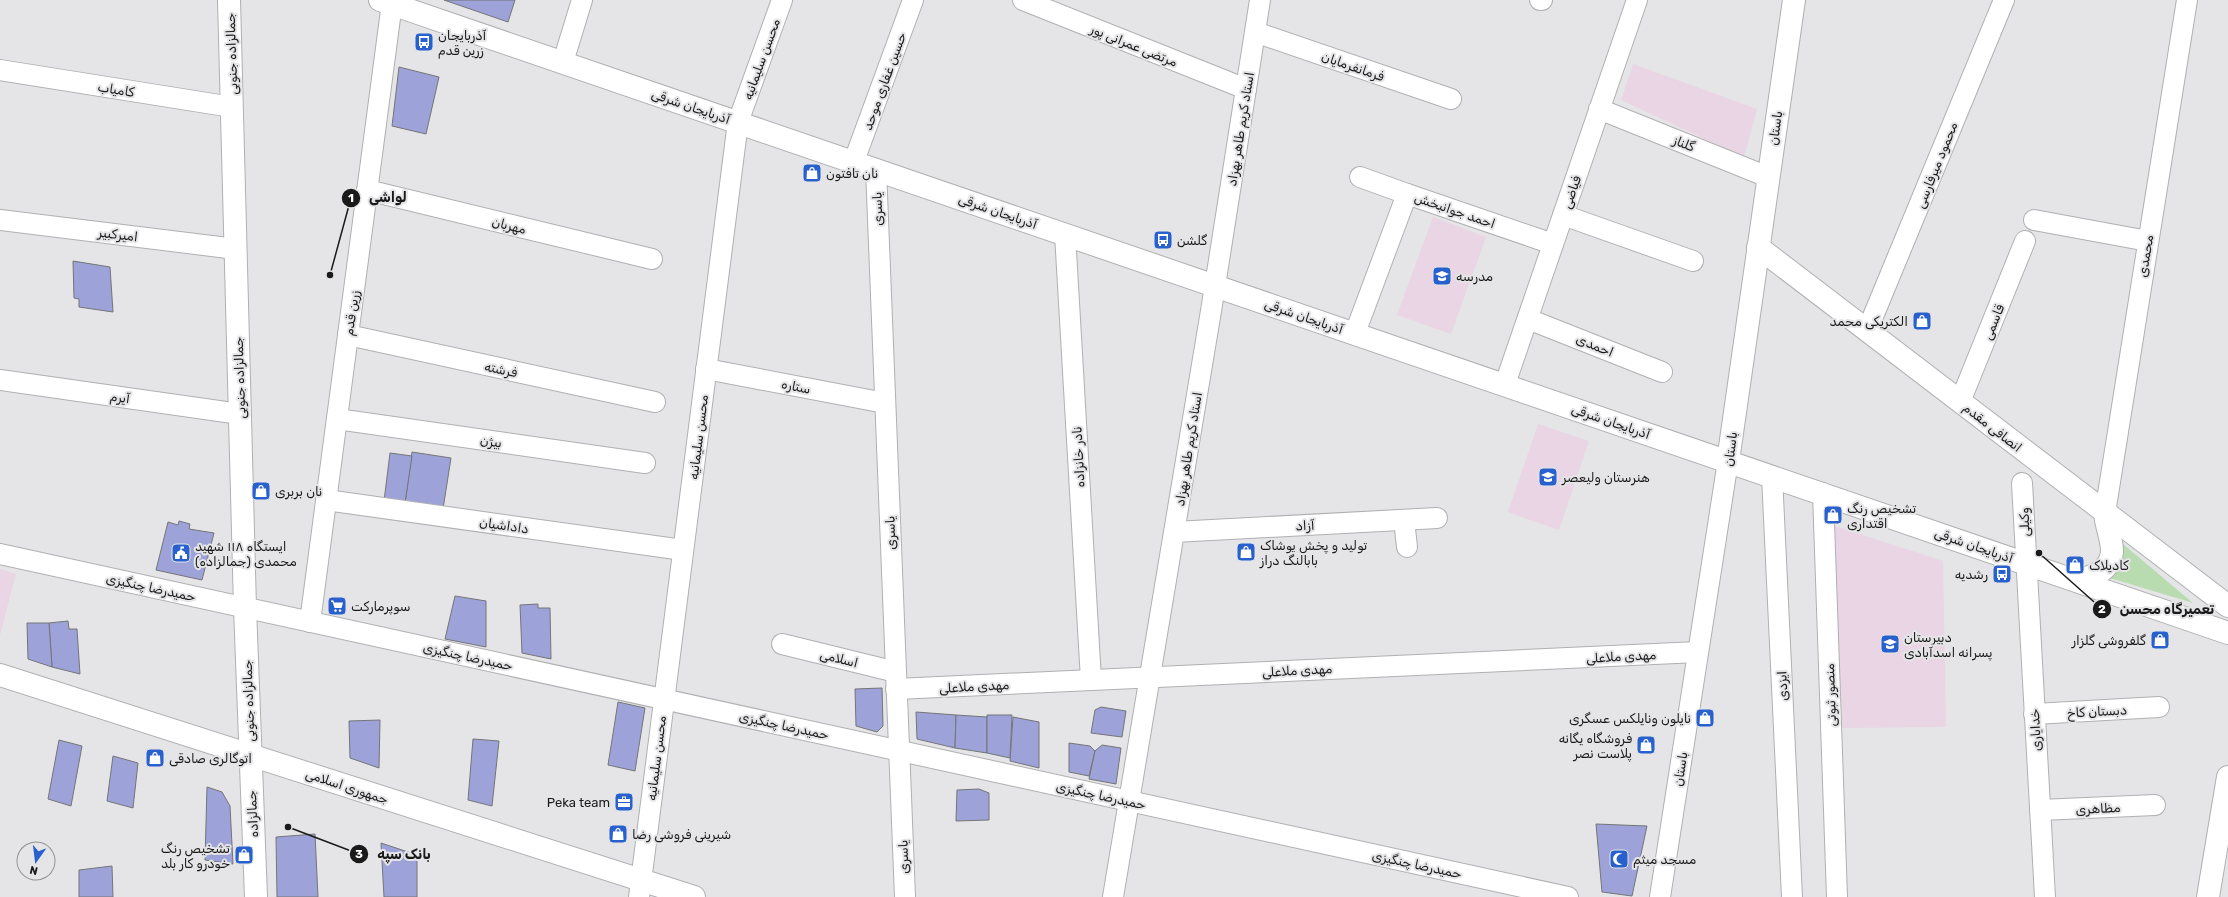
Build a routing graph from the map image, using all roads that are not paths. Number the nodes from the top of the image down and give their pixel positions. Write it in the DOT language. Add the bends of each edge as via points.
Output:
graph roads {
  1 [pos="229,0"];
  2 [pos="582,0"];
  3 [pos="782,0"];
  4 [pos="913,0"];
  5 [pos="1023,0"];
  6 [pos="1260,0"];
  7 [pos="1637,0"];
  8 [pos="1794,0"];
  9 [pos="2004,0"];
  10 [pos="2187,0"];
  11 [pos="392,2"];
  12 [pos="1053,6"];
  13 [pos="1255,32"];
  14 [pos="563,62"];
  15 [pos="0,70"];
  16 [pos="1246,89"];
  17 [pos="1451,99"];
  18 [pos="232,107"];
  19 [pos="1599,110"];
  20 [pos="738,122"];
  21 [pos="854,161"];
  22 [pos="876,169"];
  23 [pos="1360,177"];
  24 [pos="1768,177"];
  25 [pos="367,190"];
  26 [pos="1406,194"];
  27 [pos="1563,215"];
  28 [pos="0,220"];
  29 [pos="2034,220"];
  30 [pos="1065,234"];
  31 [pos="2025,241"];
  32 [pos="2148,241"];
  33 [pos="1553,244"];
  34 [pos="1758,247"];
  35 [pos="236,249"];
  36 [pos="652,259"];
  37 [pos="1693,261"];
  38 [pos="1215,285"];
  39 [pos="1528,319"];
  40 [pos="1867,331"];
  41 [pos="1355,333"];
  42 [pos="348,335"];
  43 [pos="706,368"];
  44 [pos="1662,372"];
  45 [pos="0,380"];
  46 [pos="1505,384"];
  47 [pos="655,402"];
  48 [pos="1960,402"];
  49 [pos="885,403"];
  50 [pos="240,414"];
  51 [pos="337,419"];
  52 [pos="1728,461"];
  53 [pos="645,463"];
  54 [pos="1772,476"];
  55 [pos="2022,482"];
  56 [pos="1823,493"];
  57 [pos="326,500"];
  58 [pos="2104,513"];
  59 [pos="1437,518"];
  60 [pos="1404,520"];
  61 [pos="1174,532"];
  62 [pos="1407,547"];
  63 [pos="683,550"];
  64 [pos="0,554"];
  65 [pos="2025,562"];
  66 [pos="2080,581"];
  67 [pos="2228,606"];
  68 [pos="245,608"];
  69 [pos="310,622"];
  70 [pos="2228,633"];
  71 [pos="782,644"];
  72 [pos="1698,652"];
  73 [pos="0,675"];
  74 [pos="1150,677"];
  75 [pos="1091,680"];
  76 [pos="896,681"];
  77 [pos="664,699"];
  78 [pos="2159,707"];
  79 [pos="2034,714"];
  80 [pos="899,751"];
  81 [pos="250,755"];
  82 [pos="2228,777"];
  83 [pos="1129,801"];
  84 [pos="2155,805"];
  85 [pos="2040,810"];
  86 [pos="640,888"];
  87 [pos="256,897"];
  88 [pos="694,897"];
  89 [pos="905,897"];
  90 [pos="1113,897"];
  91 [pos="1568,897"];
  92 [pos="1660,897"];
  93 [pos="1792,897"];
  94 [pos="1837,897"];
  95 [pos="2045,897"];
  96 [pos="2208,897"];
  1 -- 18 [label="main road, جمالزاده جنوبی"];
  2 -- 14 [label="street"];
  3 -- 20 [label="street, محسن سلیمانیه"];
  4 -- 21 [label="street, حسین غفاری موحد"];
  5 -- 12 [label="street, مرتضی عمرانی پور"];
  6 -- 13 [label="street, استاد کریم طاهر بهزاد"];
  7 -- 19 [label="street, فیاضی"];
  8 -- 24 [label="main road, باستان"];
  9 -- 40 [label="street, محمود میرفارسی"];
  10 -- 32 [label="street, محمدی"];
  11 -- 14 [label="main road, آذربایجان شرقی"];
  11 -- 25 [label="street, زرین قدم"];
  12 -- 16 [label="street, مرتضی عمرانی پور"];
  13 -- 16 [label="street, استاد کریم طاهر بهزاد"];
  13 -- 17 [label="street, فرمانفرمایان"];
  14 -- 20 [label="main road, آذربایجان شرقی"];
  15 -- 18 [label="street, کامیاب"];
  16 -- 38 [label="street, استاد کریم طاهر بهزاد"];
  18 -- 35 [label="main road, جمالزاده جنوبی"];
  19 -- 24 [label="street, گلناز"];
  19 -- 27 [label="street, فیاضی"];
  20 -- 21 [label="main road, آذربایجان شرقی"];
  20 -- 43 [label="street, محسن سلیمانیه"];
  21 -- 22 [label="main road, آذربایجان شرقی"];
  22 -- 30 [label="main road, آذربایجان شرقی"];
  22 -- 49 [label="street, یاسری"];
  23 -- 26 [label="street"];
  24 -- 34 [label="main road, باستان"];
  25 -- 36 [label="street, مهربان"];
  25 -- 42 [label="street, زرین قدم"];
  26 -- 33 [label="street, احمد جوانبخش"];
  26 -- 41 [label="street, احمد جوانبخش"];
  27 -- 33 [label="street, فیاضی"];
  27 -- 37 [label="street"];
  28 -- 35 [label="street, امیرکبیر"];
  29 -- 32 [label="street"];
  30 -- 38 [label="main road, آذربایجان شرقی"];
  30 -- 75 [label="street, نادر خانزاده"];
  31 -- 48 [label="street, قاسمی"];
  32 -- 58 [label="street, محمدی"];
  33 -- 39 [label="street, فیاضی"];
  34 -- 40 [label="main road, انصافی مقدم"];
  34 -- 52 [label="main road, باستان"];
  35 -- 50 [label="main road, جمالزاده جنوبی"];
  38 -- 41 [label="main road, آذربایجان شرقی"];
  38 -- 61 [label="street, استاد کریم طاهر بهزاد"];
  39 -- 44 [label="street, احمدی"];
  39 -- 46 [label="street, فیاضی"];
  40 -- 48 [label="main road, انصافی مقدم"];
  41 -- 46 [label="main road, آذربایجان شرقی"];
  42 -- 47 [label="street, فرشته"];
  42 -- 51 [label="street, زرین قدم"];
  43 -- 49 [label="street, ستاره"];
  43 -- 63 [label="street, محسن سلیمانیه"];
  45 -- 50 [label="street, آیرم"];
  46 -- 52 [label="main road, آذربایجان شرقی"];
  48 -- 58 [label="main road, انصافی مقدم"];
  49 -- 76 [label="street, یاسری"];
  50 -- 68 [label="main road, جمالزاده جنوبی"];
  51 -- 53 [label="street, بیژن"];
  51 -- 57 [label="street, زرین قدم"];
  52 -- 54 [label="main road, آذربایجان شرقی"];
  52 -- 72 [label="street, باستان"];
  54 -- 56 [label="main road, آذربایجان شرقی"];
  54 -- 93 [label="street, ایزدی"];
  55 -- 65 [label="street, وکیلی"];
  56 -- 65 [label="main road, آذربایجان شرقی"];
  56 -- 94 [label="street, منصور ثبوتی"];
  57 -- 63 [label="street, داداشیان"];
  57 -- 69 [label="street, زرین قدم"];
  58 -- 66 [label="main road" via="2111,536 2110,559 2102,570"];
  58 -- 67 [label="main road, انصافی مقدم"];
  59 -- 60 [label="street, آزاد"];
  60 -- 61 [label="street, آزاد"];
  60 -- 62 [label="street"];
  61 -- 74 [label="street, استاد کریم طاهر بهزاد"];
  63 -- 77 [label="street, محسن سلیمانیه"];
  64 -- 68 [label="street, حمیدرضا چنگیزی"];
  65 -- 66 [label="main road, آذربایجان شرقی"];
  65 -- 79 [label="street, خدایاری"];
  66 -- 70 [label="main road, آذربایجان شرقی"];
  68 -- 69 [label="street, حمیدرضا چنگیزی"];
  68 -- 81 [label="main road, جمالزاده جنوبی"];
  69 -- 77 [label="street, حمیدرضا چنگیزی"];
  71 -- 76 [label="street, اسلامی"];
  72 -- 74 [label="street, مهدی ملاعلی"];
  72 -- 92 [label="street, باستان"];
  73 -- 81 [label="main road, جمهوری اسلامی"];
  74 -- 75 [label="street, مهدی ملاعلی"];
  74 -- 83 [label="street, استاد کریم طاهر بهزاد"];
  75 -- 76 [label="street, مهدی ملاعلی"];
  76 -- 80 [label="street, یاسری"];
  77 -- 80 [label="street, حمیدرضا چنگیزی"];
  77 -- 86 [label="street, محسن سلیمانیه"];
  78 -- 79 [label="street, دبستان کاخ"];
  79 -- 85 [label="street, خدایاری"];
  80 -- 83 [label="street, حمیدرضا چنگیزی"];
  80 -- 89 [label="street, یاسری"];
  81 -- 86 [label="main road, جمهوری اسلامی"];
  81 -- 87 [label="main road, جمالزاده"];
  82 -- 96 [label="main road"];
  83 -- 90 [label="street, استاد کریم طاهر بهزاد"];
  83 -- 91 [label="street, حمیدرضا چنگیزی"];
  84 -- 85 [label="street, مظاهری"];
  85 -- 95 [label="street, خدایاری"];
  86 -- 88 [label="main road, جمهوری اسلامی"];
}
